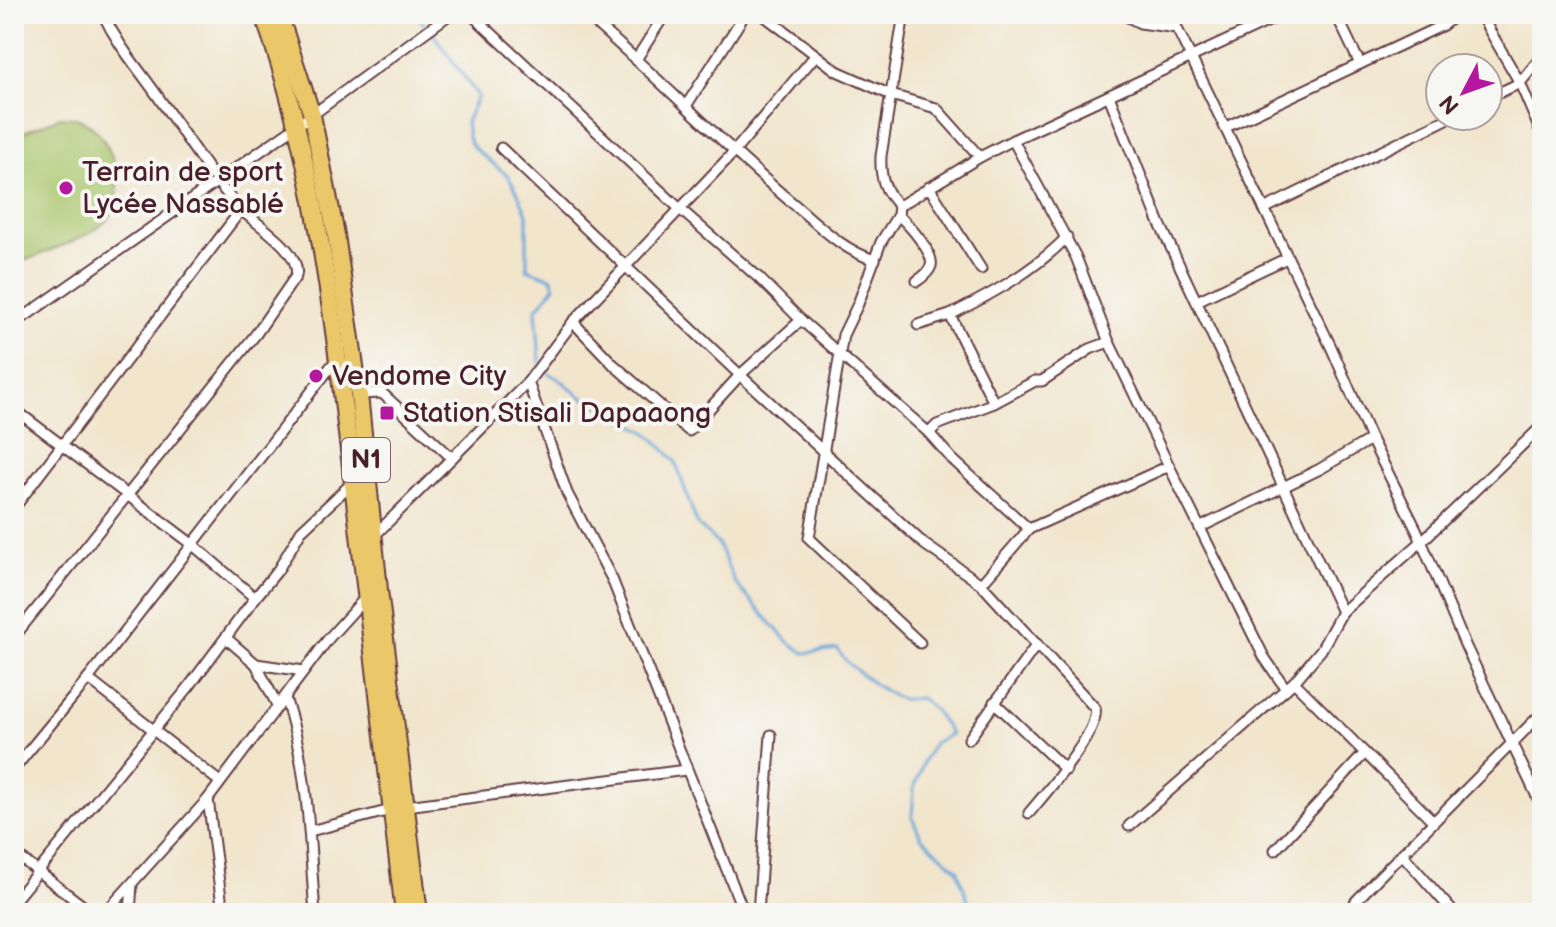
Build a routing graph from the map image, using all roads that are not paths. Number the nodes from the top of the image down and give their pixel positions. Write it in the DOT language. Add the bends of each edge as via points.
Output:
graph roads {
  1 [pos="103,14"];
  2 [pos="263,14"];
  3 [pos="279,14"];
  4 [pos="450,14"];
  5 [pos="471,14"];
  6 [pos="585,14"];
  7 [pos="665,14"];
  8 [pos="745,14"];
  9 [pos="762,14"];
  10 [pos="904,14"];
  11 [pos="1122,14"];
  12 [pos="1170,14"];
  13 [pos="1284,14"];
  14 [pos="1336,14"];
  15 [pos="1457,14"];
  16 [pos="1480,14"];
  17 [pos="1177,28"];
  18 [pos="815,56"];
  19 [pos="1542,56"];
  20 [pos="637,58"];
  21 [pos="1193,59"];
  22 [pos="1360,64"];
  23 [pos="1520,83"];
  24 [pos="1504,90"];
  25 [pos="891,95"];
  26 [pos="1109,96"];
  27 [pos="686,106"];
  28 [pos="312,115"];
  29 [pos="297,125"];
  30 [pos="1226,127"];
  31 [pos="1424,130"];
  32 [pos="1542,135"];
  33 [pos="1013,140"];
  34 [pos="501,148"];
  35 [pos="733,153"];
  36 [pos="980,157"];
  37 [pos="215,182"];
  38 [pos="929,187"];
  39 [pos="680,209"];
  40 [pos="1264,209"];
  41 [pos="241,210"];
  42 [pos="898,210"];
  43 [pos="1067,237"];
  44 [pos="1287,258"];
  45 [pos="875,260"];
  46 [pos="626,267"];
  47 [pos="981,269"];
  48 [pos="917,281"];
  49 [pos="1197,301"];
  50 [pos="950,315"];
  51 [pos="801,320"];
  52 [pos="573,322"];
  53 [pos="14,324"];
  54 [pos="918,325"];
  55 [pos="1109,342"];
  56 [pos="839,354"];
  57 [pos="339,357"];
  58 [pos="740,375"];
  59 [pos="528,382"];
  60 [pos="359,394"];
  61 [pos="994,403"];
  62 [pos="14,409"];
  63 [pos="1542,426"];
  64 [pos="929,433"];
  65 [pos="1371,439"];
  66 [pos="61,446"];
  67 [pos="823,450"];
  68 [pos="452,458"];
  69 [pos="1169,466"];
  70 [pos="353,482"];
  71 [pos="1282,487"];
  72 [pos="129,496"];
  73 [pos="14,508"];
  74 [pos="1201,527"];
  75 [pos="1029,529"];
  76 [pos="375,535"];
  77 [pos="1421,542"];
  78 [pos="192,544"];
  79 [pos="981,584"];
  80 [pos="373,593"];
  81 [pos="255,598"];
  82 [pos="1342,612"];
  83 [pos="14,637"];
  84 [pos="226,638"];
  85 [pos="920,643"];
  86 [pos="1037,644"];
  87 [pos="256,664"];
  88 [pos="304,671"];
  89 [pos="88,679"];
  90 [pos="1290,685"];
  91 [pos="285,698"];
  92 [pos="994,702"];
  93 [pos="278,707"];
  94 [pos="1542,713"];
  95 [pos="154,730"];
  96 [pos="771,735"];
  97 [pos="969,739"];
  98 [pos="1511,743"];
  99 [pos="1364,754"];
  100 [pos="14,769"];
  101 [pos="686,770"];
  102 [pos="1066,770"];
  103 [pos="220,782"];
  104 [pos="208,799"];
  105 [pos="1542,807"];
  106 [pos="399,808"];
  107 [pos="1029,813"];
  108 [pos="1433,821"];
  109 [pos="1129,826"];
  110 [pos="310,831"];
  111 [pos="1275,850"];
  112 [pos="14,853"];
  113 [pos="1402,854"];
  114 [pos="36,872"];
  115 [pos="132,884"];
  116 [pos="14,901"];
  117 [pos="92,913"];
  118 [pos="105,913"];
  119 [pos="130,913"];
  120 [pos="223,913"];
  121 [pos="315,913"];
  122 [pos="404,913"];
  123 [pos="419,913"];
  124 [pos="744,913"];
  125 [pos="758,913"];
  126 [pos="1349,913"];
  127 [pos="1454,913"];
  1 -- 37 [label="street"];
  2 -- 29 [label="highway, N1"];
  3 -- 28 [label="highway, N1"];
  4 -- 28 [label="street"];
  5 -- 39 [label="street"];
  6 -- 20 [label="street"];
  7 -- 20 [label="street"];
  8 -- 27 [label="street"];
  9 -- 18 [label="street"];
  10 -- 25 [label="street"];
  11 -- 17 [label="street" via="1140,23"];
  12 -- 17 [label="street"];
  13 -- 21 [label="street"];
  14 -- 22 [label="street"];
  15 -- 22 [label="street"];
  16 -- 23 [label="street"];
  17 -- 21 [label="street"];
  18 -- 25 [label="street"];
  18 -- 35 [label="street"];
  19 -- 23 [label="street"];
  20 -- 27 [label="street"];
  21 -- 26 [label="street"];
  21 -- 30 [label="street"];
  22 -- 30 [label="street"];
  23 -- 24 [label="street"];
  23 -- 32 [label="street"];
  25 -- 36 [label="street" via="936,108"];
  25 -- 42 [label="street" via="880,173"];
  26 -- 33 [label="street"];
  26 -- 49 [label="street"];
  27 -- 35 [label="street"];
  28 -- 29 [label="street"];
  28 -- 60 [label="highway, N1"];
  29 -- 37 [label="street"];
  29 -- 57 [label="highway, N1"];
  30 -- 40 [label="street"];
  31 -- 40 [label="street"];
  33 -- 36 [label="street"];
  33 -- 43 [label="street"];
  34 -- 46 [label="street"];
  35 -- 39 [label="street"];
  35 -- 45 [label="street" via="847,249"];
  36 -- 38 [label="street"];
  37 -- 41 [label="street"];
  37 -- 53 [label="street"];
  38 -- 42 [label="street"];
  38 -- 47 [label="street"];
  39 -- 46 [label="street"];
  39 -- 51 [label="street"];
  40 -- 44 [label="street"];
  41 -- 66 [label="street"];
  41 -- 72 [label="street" via="292,252 296,276"];
  42 -- 45 [label="street"];
  42 -- 48 [label="street" via="932,259"];
  43 -- 50 [label="street" via="1018,277"];
  43 -- 55 [label="street"];
  44 -- 49 [label="street"];
  44 -- 65 [label="street"];
  45 -- 56 [label="street"];
  46 -- 52 [label="street"];
  46 -- 58 [label="street"];
  49 -- 71 [label="street"];
  50 -- 54 [label="street"];
  50 -- 61 [label="street"];
  51 -- 56 [label="street"];
  51 -- 58 [label="street"];
  52 -- 58 [label="street" via="689,431"];
  52 -- 59 [label="street"];
  55 -- 61 [label="street"];
  55 -- 69 [label="street"];
  56 -- 64 [label="street"];
  56 -- 67 [label="street"];
  57 -- 70 [label="highway, N1"];
  57 -- 78 [label="street"];
  58 -- 67 [label="street"];
  59 -- 68 [label="street"];
  59 -- 101 [label="street" via="567,493 612,579"];
  60 -- 68 [label="street" via="382,393"];
  60 -- 76 [label="highway, N1"];
  61 -- 64 [label="street"];
  62 -- 66 [label="street"];
  63 -- 77 [label="street"];
  64 -- 75 [label="street"];
  65 -- 71 [label="street"];
  65 -- 77 [label="street"];
  66 -- 72 [label="street"];
  66 -- 73 [label="street"];
  67 -- 79 [label="street" via="924,544"];
  67 -- 85 [label="street" via="809,538"];
  68 -- 76 [label="street"];
  69 -- 74 [label="street"];
  69 -- 75 [label="street"];
  70 -- 80 [label="highway, N1"];
  70 -- 81 [label="street" via="308,523"];
  71 -- 74 [label="street"];
  71 -- 82 [label="street"];
  72 -- 78 [label="street"];
  72 -- 83 [label="street"];
  74 -- 90 [label="street" via="1264,657"];
  75 -- 79 [label="street"];
  76 -- 80 [label="highway, N1"];
  77 -- 82 [label="street"];
  77 -- 98 [label="street"];
  78 -- 81 [label="street"];
  78 -- 89 [label="street"];
  79 -- 86 [label="street"];
  80 -- 88 [label="street"];
  80 -- 106 [label="highway, N1"];
  81 -- 84 [label="street"];
  82 -- 90 [label="street" via="1316,657"];
  84 -- 87 [label="street"];
  84 -- 95 [label="street"];
  86 -- 92 [label="street"];
  86 -- 102 [label="street" via="1097,712"];
  87 -- 88 [label="street"];
  87 -- 93 [label="street"];
  88 -- 91 [label="street"];
  89 -- 95 [label="street"];
  89 -- 100 [label="street"];
  90 -- 99 [label="street"];
  90 -- 109 [label="street"];
  91 -- 93 [label="street"];
  91 -- 110 [label="street" via="299,740"];
  92 -- 97 [label="street"];
  92 -- 102 [label="street"];
  93 -- 103 [label="street"];
  94 -- 98 [label="street"];
  95 -- 103 [label="street"];
  95 -- 114 [label="street"];
  96 -- 125 [label="street"];
  98 -- 105 [label="street"];
  98 -- 108 [label="street"];
  99 -- 108 [label="street"];
  99 -- 111 [label="street"];
  101 -- 106 [label="street"];
  101 -- 124 [label="street"];
  102 -- 107 [label="street"];
  103 -- 104 [label="street"];
  104 -- 115 [label="street"];
  104 -- 120 [label="street"];
  106 -- 110 [label="street"];
  106 -- 122 [label="highway, N1"];
  106 -- 123 [label="highway, N1"];
  108 -- 113 [label="street"];
  110 -- 121 [label="street"];
  112 -- 114 [label="street"];
  113 -- 126 [label="street"];
  113 -- 127 [label="street"];
  114 -- 116 [label="street"];
  114 -- 117 [label="street"];
  115 -- 118 [label="street"];
  115 -- 119 [label="street"];
}
